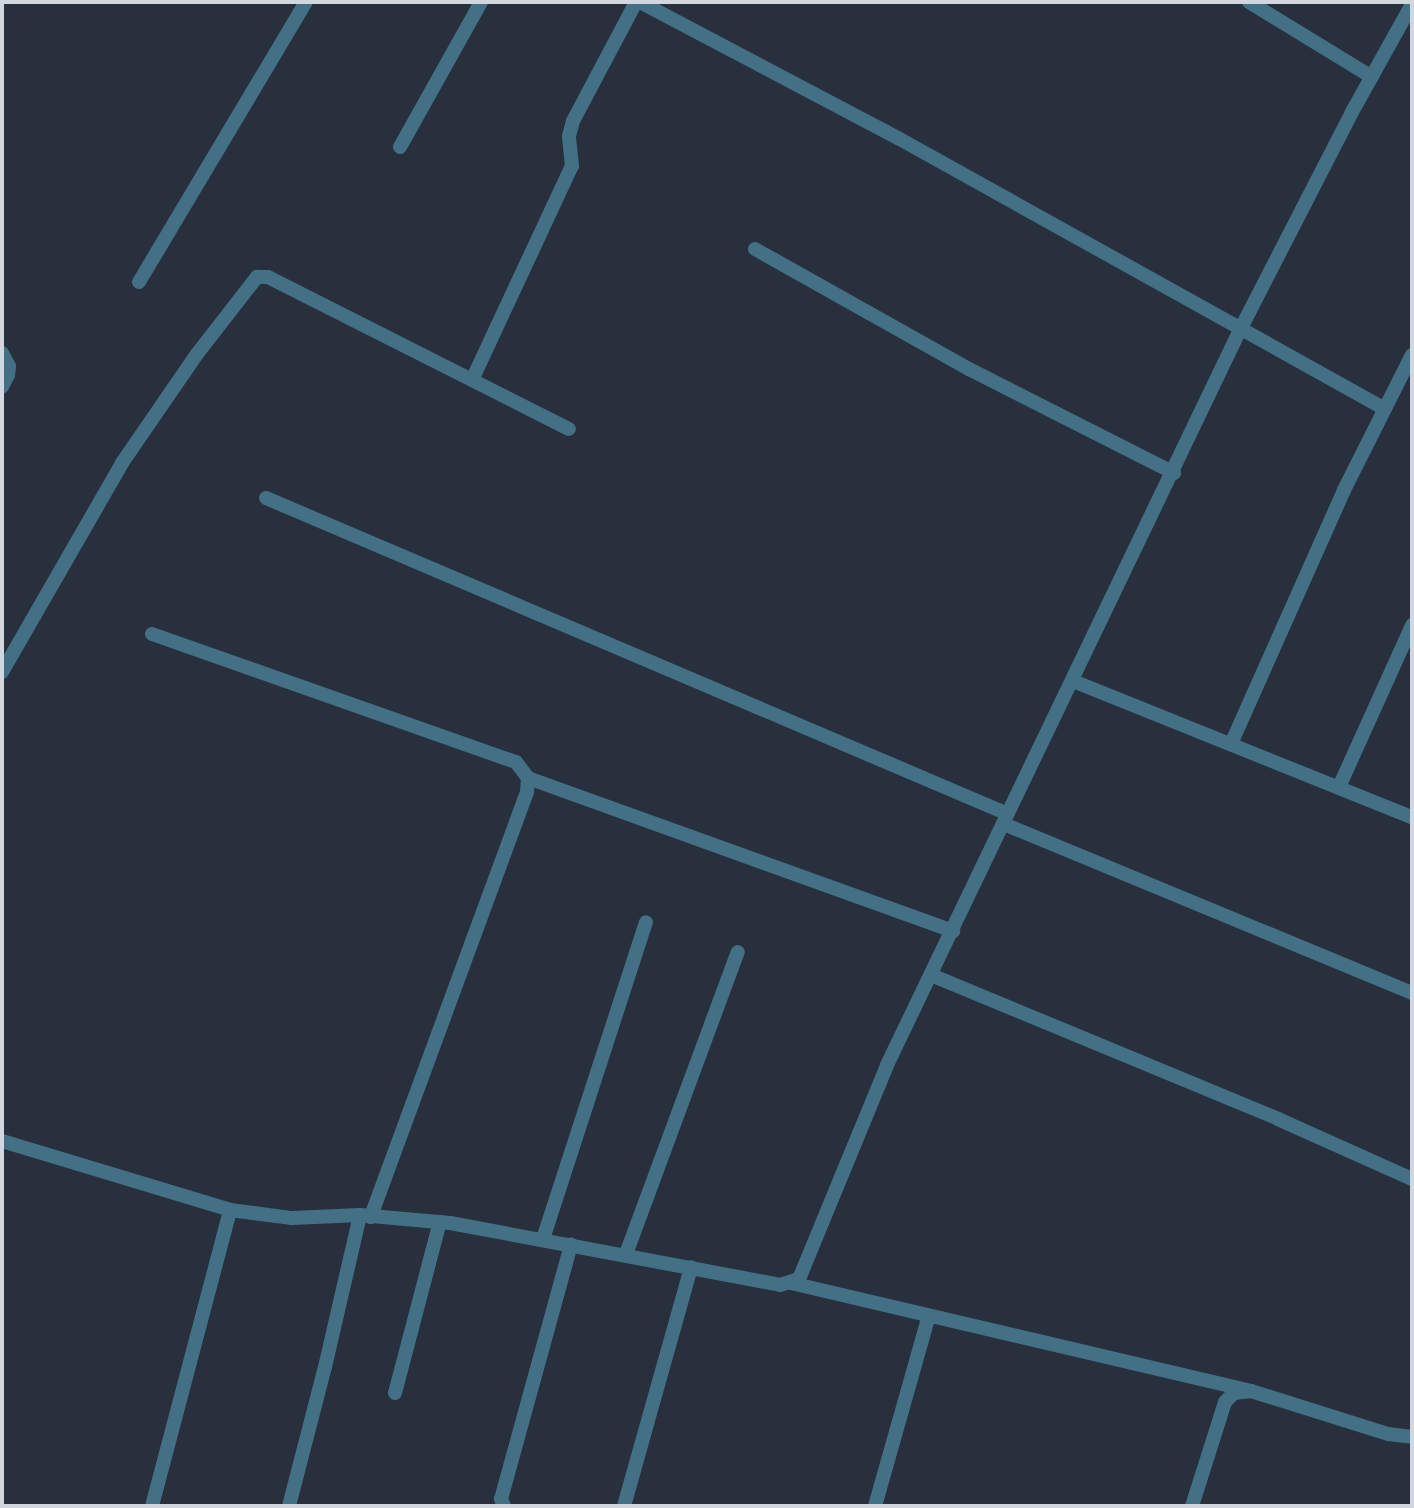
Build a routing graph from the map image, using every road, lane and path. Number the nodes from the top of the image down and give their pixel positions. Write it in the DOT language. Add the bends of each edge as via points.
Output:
graph roads {
  1 [pos="306,2"];
  2 [pos="481,2"];
  3 [pos="638,2"];
  4 [pos="1249,2"];
  5 [pos="1412,4"];
  6 [pos="1372,77"];
  7 [pos="400,146"];
  8 [pos="755,248"];
  9 [pos="139,282"];
  10 [pos="1240,330"];
  11 [pos="2,353"];
  12 [pos="1412,355"];
  13 [pos="472,380"];
  14 [pos="2,387"];
  15 [pos="1385,409"];
  16 [pos="569,429"];
  17 [pos="1174,473"];
  18 [pos="266,498"];
  19 [pos="1412,625"];
  20 [pos="152,634"];
  21 [pos="2,673"];
  22 [pos="1073,681"];
  23 [pos="1231,744"];
  24 [pos="528,778"];
  25 [pos="1339,788"];
  26 [pos="1412,817"];
  27 [pos="1006,819"];
  28 [pos="646,922"];
  29 [pos="953,931"];
  30 [pos="738,952"];
  31 [pos="931,975"];
  32 [pos="1412,993"];
  33 [pos="2,1141"];
  34 [pos="1412,1179"];
  35 [pos="230,1210"];
  36 [pos="366,1216"];
  37 [pos="440,1222"];
  38 [pos="543,1239"];
  39 [pos="571,1244"];
  40 [pos="626,1254"];
  41 [pos="691,1267"];
  42 [pos="791,1283"];
  43 [pos="929,1315"];
  44 [pos="1251,1391"];
  45 [pos="395,1393"];
  46 [pos="1412,1437"];
  47 [pos="152,1506"];
  48 [pos="289,1506"];
  49 [pos="504,1506"];
  50 [pos="624,1506"];
  51 [pos="875,1506"];
  52 [pos="1192,1506"];
  1 -- 9 [label="street"];
  2 -- 7 [label="street"];
  3 -- 10 [label="street" via="898,138"];
  3 -- 13 [label="street" via="573,121 569,136 572,166"];
  4 -- 6 [label="street"];
  5 -- 6 [label="street"];
  6 -- 10 [label="street"];
  8 -- 17 [label="street" via="969,369"];
  10 -- 15 [label="street"];
  10 -- 17 [label="street"];
  11 -- 14 [label="street" via="9,366"];
  12 -- 15 [label="street"];
  13 -- 16 [label="street"];
  13 -- 21 [label="street" via="268,277 257,277 122,463"];
  15 -- 23 [label="street"];
  17 -- 22 [label="street"];
  18 -- 27 [label="street"];
  19 -- 25 [label="street"];
  20 -- 24 [label="street" via="516,762"];
  22 -- 23 [label="street"];
  22 -- 27 [label="street"];
  23 -- 25 [label="street"];
  24 -- 29 [label="street"];
  24 -- 36 [label="street" via="527,792"];
  25 -- 26 [label="street"];
  27 -- 29 [label="street"];
  27 -- 32 [label="street"];
  28 -- 38 [label="street"];
  29 -- 31 [label="street"];
  30 -- 40 [label="street"];
  31 -- 34 [label="street"];
  31 -- 42 [label="street" via="887,1065 799,1279"];
  33 -- 35 [label="street"];
  35 -- 36 [label="street" via="292,1218"];
  35 -- 47 [label="street"];
  36 -- 37 [label="street"];
  36 -- 48 [label="street"];
  37 -- 38 [label="street"];
  37 -- 45 [label="street"];
  38 -- 39 [label="street"];
  39 -- 40 [label="street"];
  39 -- 49 [label="street" via="500,1499"];
  40 -- 41 [label="street"];
  41 -- 42 [label="street"];
  41 -- 50 [label="street"];
  42 -- 43 [label="street"];
  43 -- 44 [label="street"];
  43 -- 51 [label="street"];
  44 -- 46 [label="street" via="1388,1434"];
  44 -- 52 [label="street" via="1234,1393 1225,1402"];
}
